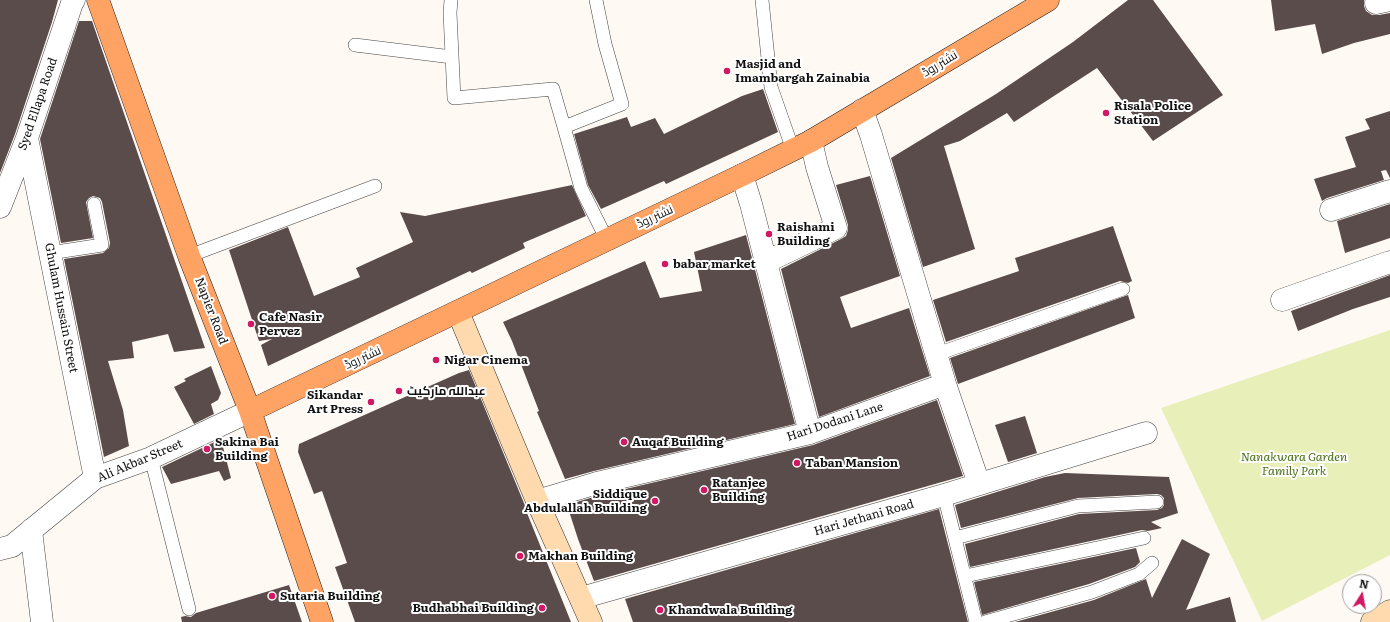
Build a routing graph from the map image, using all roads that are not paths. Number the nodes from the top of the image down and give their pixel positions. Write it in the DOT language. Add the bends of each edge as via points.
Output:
graph roads {
  1 [pos="74,0"];
  2 [pos="98,0"];
  3 [pos="450,0"];
  4 [pos="596,0"];
  5 [pos="762,0"];
  6 [pos="1048,0"];
  7 [pos="355,45"];
  8 [pos="452,57"];
  9 [pos="862,110"];
  10 [pos="564,127"];
  11 [pos="27,138"];
  12 [pos="802,145"];
  13 [pos="742,176"];
  14 [pos="375,186"];
  15 [pos="1390,192"];
  16 [pos="94,204"];
  17 [pos="0,207"];
  18 [pos="1331,210"];
  19 [pos="607,240"];
  20 [pos="50,252"];
  21 [pos="189,256"];
  22 [pos="766,262"];
  23 [pos="1390,262"];
  24 [pos="1123,289"];
  25 [pos="1282,300"];
  26 [pos="458,312"];
  27 [pos="937,354"];
  28 [pos="945,384"];
  29 [pos="250,412"];
  30 [pos="810,433"];
  31 [pos="1146,434"];
  32 [pos="151,458"];
  33 [pos="95,478"];
  34 [pos="980,484"];
  35 [pos="944,495"];
  36 [pos="537,501"];
  37 [pos="1157,502"];
  38 [pos="31,530"];
  39 [pos="955,538"];
  40 [pos="1144,538"];
  41 [pos="0,549"];
  42 [pos="1152,563"];
  43 [pos="964,576"];
  44 [pos="581,598"];
  45 [pos="189,609"];
  46 [pos="1390,611"];
  47 [pos="42,622"];
  48 [pos="322,622"];
  49 [pos="591,622"];
  50 [pos="976,622"];
  51 [pos="985,622"];
  52 [pos="1372,622"];
  1 -- 11 [label="street, Syed Ellapa Road"];
  2 -- 21 [label="main road, Napier Road"];
  3 -- 8 [label="lane"];
  4 -- 10 [label="lane" via="622,104"];
  5 -- 12 [label="lane" via="771,87"];
  6 -- 9 [label="main road, نشتر روڈ"];
  7 -- 8 [label="lane"];
  8 -- 10 [label="lane" via="454,98 553,89"];
  9 -- 12 [label="main road, نشتر روڈ"];
  9 -- 27 [label="street"];
  10 -- 19 [label="lane" via="581,188"];
  11 -- 17 [label="street, Syed Ellapa Road"];
  11 -- 20 [label="street, Ghulam Hussain Street"];
  12 -- 13 [label="main road, نشتر روڈ"];
  12 -- 22 [label="street" via="817,167 836,228"];
  13 -- 19 [label="main road, نشتر روڈ"];
  13 -- 22 [label="street"];
  14 -- 21 [label="lane"];
  15 -- 18 [label="street"];
  16 -- 20 [label="lane" via="102,245"];
  19 -- 26 [label="main road, نشتر روڈ"];
  20 -- 33 [label="street, Ghulam Hussain Street"];
  21 -- 29 [label="main road, Napier Road"];
  22 -- 30 [label="street"];
  23 -- 25 [label="street"];
  24 -- 27 [label="lane"];
  26 -- 29 [label="main road, نشتر روڈ"];
  26 -- 36 [label="street"];
  27 -- 28 [label="street"];
  28 -- 30 [label="street, Hari Dodani Lane"];
  28 -- 34 [label="street"];
  29 -- 32 [label="street, Ali Akbar Street"];
  29 -- 48 [label="main road, Napier Road"];
  30 -- 36 [label="street, Hari Dodani Lane" via="597,483"];
  31 -- 34 [label="street, Hari Jethani Road"];
  32 -- 33 [label="street, Ali Akbar Street"];
  32 -- 45 [label="lane"];
  33 -- 38 [label="street, Ali Akbar Street"];
  34 -- 35 [label="street, Hari Jethani Road"];
  35 -- 39 [label="lane"];
  35 -- 44 [label="street, Hari Jethani Road"];
  36 -- 44 [label="street"];
  37 -- 39 [label="lane" via="1078,506"];
  38 -- 41 [label="street, Ali Akbar Street" via="12,546"];
  38 -- 47 [label="street"];
  39 -- 43 [label="lane"];
  40 -- 43 [label="lane"];
  42 -- 51 [label="lane" via="1139,574 1092,592"];
  43 -- 50 [label="lane"];
  44 -- 49 [label="street"];
  46 -- 52 [label="street"];
}
